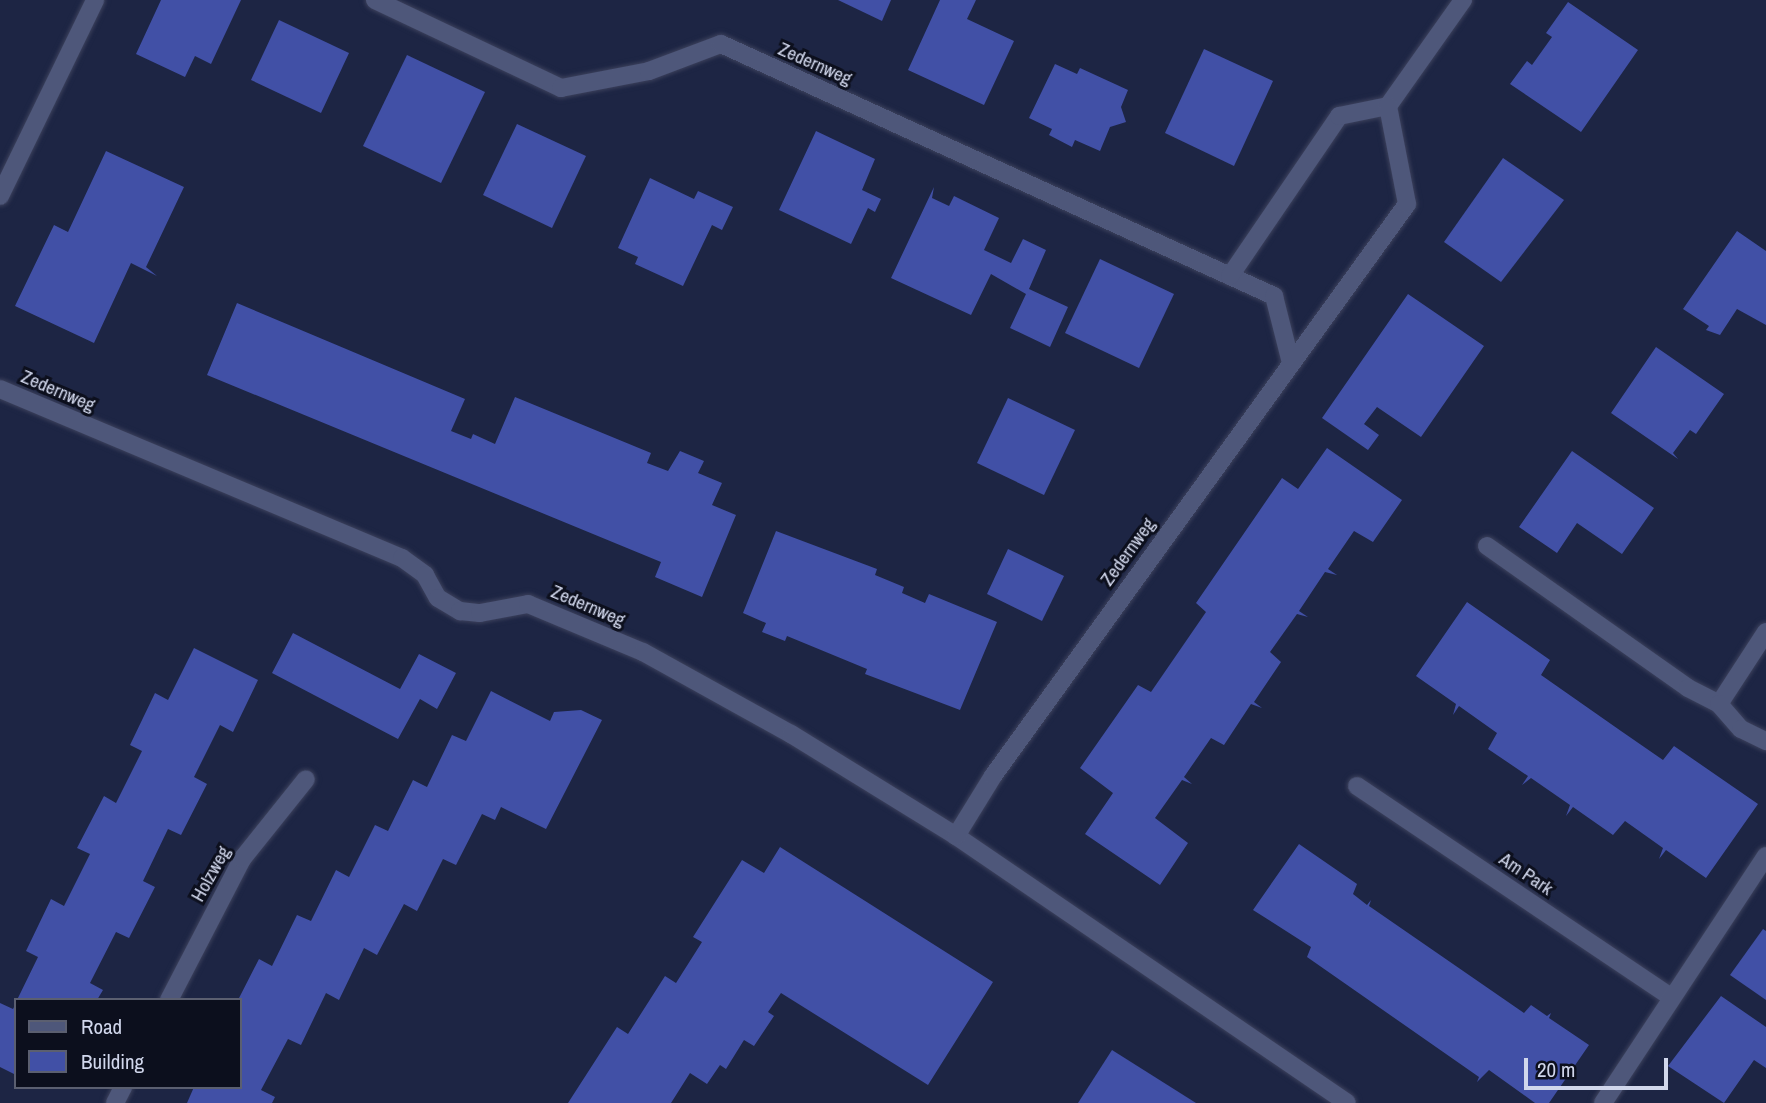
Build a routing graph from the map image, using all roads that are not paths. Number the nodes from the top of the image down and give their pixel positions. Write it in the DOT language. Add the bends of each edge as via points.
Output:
graph roads {
  1 [pos="95,0"];
  2 [pos="376,0"];
  3 [pos="1463,0"];
  4 [pos="1388,106"];
  5 [pos="0,196"];
  6 [pos="1230,275"];
  7 [pos="1291,363"];
  8 [pos="0,390"];
  9 [pos="1487,546"];
  10 [pos="1766,632"];
  11 [pos="1719,704"];
  12 [pos="1766,741"];
  13 [pos="306,779"];
  14 [pos="1357,786"];
  15 [pos="956,836"];
  16 [pos="1766,856"];
  17 [pos="1671,997"];
  18 [pos="170,998"];
  19 [pos="1347,1103"];
  20 [pos="1603,1103"];
  1 -- 5 [label="street"];
  2 -- 6 [label="street, Zedernweg" via="561,88 649,71 721,44"];
  3 -- 4 [label="street"];
  4 -- 6 [label="street" via="1339,116"];
  4 -- 7 [label="street, Zedernweg" via="1407,204"];
  6 -- 7 [label="street, Zedernweg" via="1274,296"];
  7 -- 15 [label="street, Zedernweg" via="993,776"];
  8 -- 15 [label="street, Zedernweg" via="402,558 425,575 438,598 460,611 480,613 528,604 643,652 791,734"];
  9 -- 11 [label="street" via="1688,688"];
  10 -- 11 [label="street"];
  11 -- 12 [label="street" via="1741,729"];
  13 -- 18 [label="street, Holzweg" via="242,859"];
  14 -- 17 [label="street, Am Park"];
  15 -- 19 [label="street, Zedernweg"];
  16 -- 17 [label="street"];
  17 -- 20 [label="street"];
}
